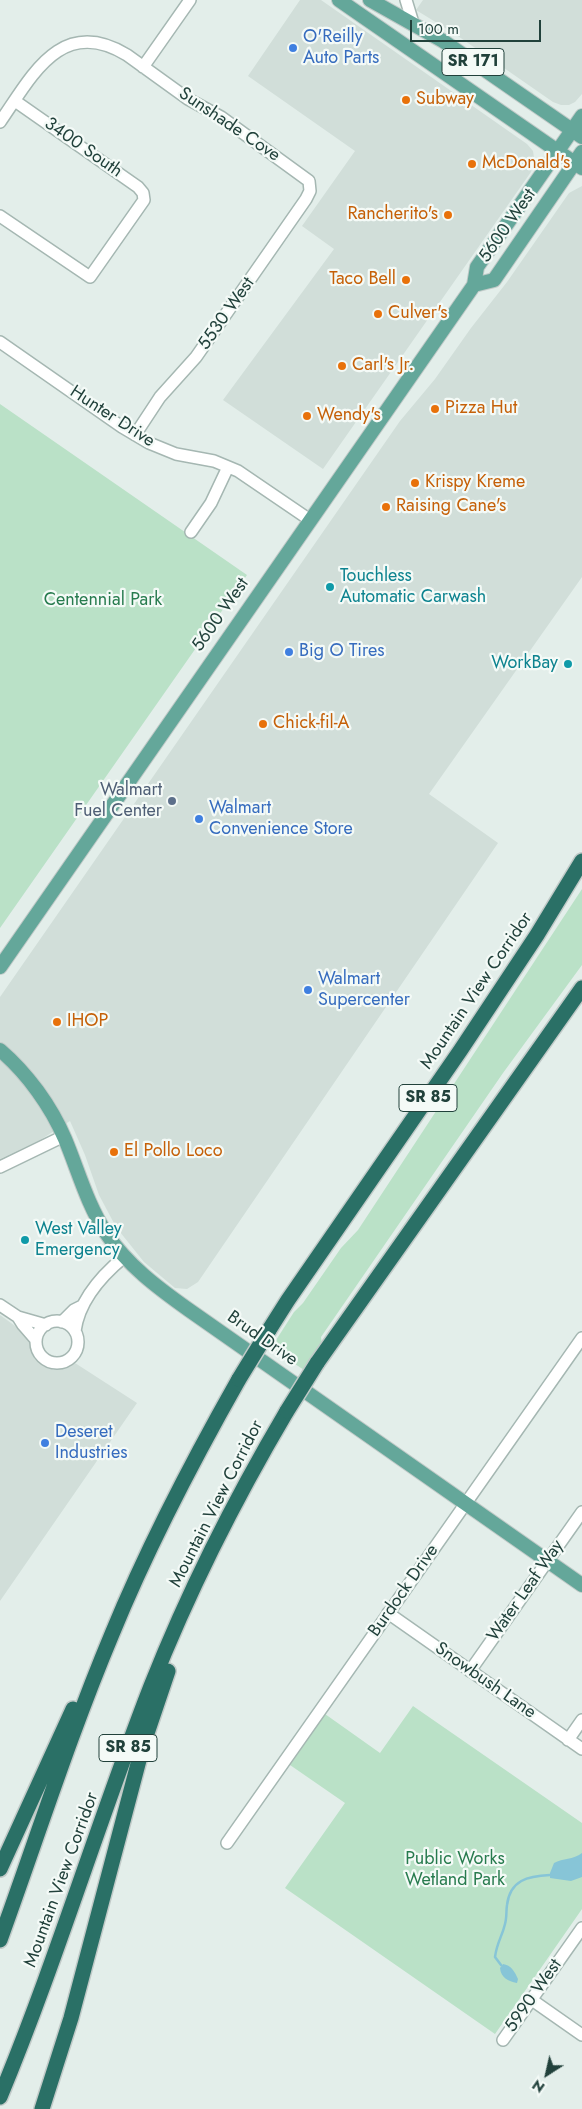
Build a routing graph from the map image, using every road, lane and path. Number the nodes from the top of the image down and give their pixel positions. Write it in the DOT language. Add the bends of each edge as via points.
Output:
graph roads {
  1 [pos="190,0"];
  2 [pos="339,0"];
  3 [pos="406,0"];
  4 [pos="378,1"];
  5 [pos="413,23"];
  6 [pos="143,67"];
  7 [pos="15,101"];
  8 [pos="582,116"];
  9 [pos="0,122"];
  10 [pos="577,134"];
  11 [pos="558,152"];
  12 [pos="579,161"];
  13 [pos="310,188"];
  14 [pos="0,216"];
  15 [pos="474,286"];
  16 [pos="0,342"];
  17 [pos="135,436"];
  18 [pos="228,467"];
  19 [pos="310,520"];
  20 [pos="191,532"];
  21 [pos="582,861"];
  22 [pos="0,967"];
  23 [pos="582,988"];
  24 [pos="0,1050"];
  25 [pos="64,1136"];
  26 [pos="0,1167"];
  27 [pos="124,1257"];
  28 [pos="0,1305"];
  29 [pos="82,1306"];
  30 [pos="18,1317"];
  31 [pos="62,1322"];
  32 [pos="46,1324"];
  33 [pos="75,1332"];
  34 [pos="582,1338"];
  35 [pos="36,1340"];
  36 [pos="262,1453"];
  37 [pos="466,1504"];
  38 [pos="582,1512"];
  39 [pos="548,1561"];
  40 [pos="582,1585"];
  41 [pos="388,1613"];
  42 [pos="102,1657"];
  43 [pos="470,1671"];
  44 [pos="582,1720"];
  45 [pos="568,1740"];
  46 [pos="582,1749"];
  47 [pos="227,1844"];
  48 [pos="0,1869"];
  49 [pos="582,1928"];
  50 [pos="0,1940"];
  51 [pos="532,2000"];
  52 [pos="582,2035"];
  53 [pos="503,2040"];
  54 [pos="0,2097"];
  55 [pos="42,2109"];
  1 -- 6 [label="street"];
  2 -- 11 [label="main road, SR 171"];
  3 -- 5 [label="street"];
  4 -- 5 [label="main road, SR 171"];
  5 -- 10 [label="main road, SR 171" via="456,49"];
  6 -- 7 [label="street, Sunshade Cove" via="108,46 75,44 44,60"];
  6 -- 13 [label="street, Sunshade Cove" via="304,176"];
  7 -- 9 [label="street, Sunshade Cove"];
  7 -- 14 [label="street, 3400 South" via="138,187 144,200 90,277"];
  8 -- 10 [label="main road, 5600 West"];
  10 -- 11 [label="main road, 5600 West"];
  11 -- 12 [label="main road, SR 171"];
  11 -- 15 [label="main road, 5600 West" via="477,267"];
  12 -- 15 [label="main road, 5600 West" via="494,280"];
  13 -- 17 [label="street, 5530 West" via="306,199 196,357 160,397"];
  15 -- 19 [label="main road, 5600 West"];
  16 -- 17 [label="street, Hunter Drive"];
  17 -- 18 [label="street, Hunter Drive" via="168,451"];
  18 -- 19 [label="street, Hunter Drive" via="253,480"];
  18 -- 20 [label="street" via="211,503"];
  19 -- 22 [label="main road, 5600 West"];
  21 -- 42 [label="highway, Mountain View Corridor / SR 85, bridge" via="482,1018 269,1330 164,1518"];
  23 -- 36 [label="highway, Mountain View Corridor / SR 85, bridge" via="317,1363"];
  24 -- 25 [label="main road, Brud Drive" via="30,1082"];
  25 -- 26 [label="street"];
  25 -- 27 [label="main road, Brud Drive" via="94,1212"];
  27 -- 29 [label="street" via="102,1277"];
  27 -- 37 [label="main road, Brud Drive" via="176,1301"];
  28 -- 30 [label="street"];
  29 -- 31 [label="street"];
  29 -- 33 [label="street"];
  30 -- 32 [label="street"];
  30 -- 35 [label="street"];
  31 -- 32 [label="street"];
  31 -- 33 [label="street"];
  32 -- 35 [label="street"];
  33 -- 35 [label="street" via="77,1348 73,1356 63,1363 45,1360 38,1351"];
  34 -- 37 [label="street, Burdock Drive"];
  36 -- 54 [label="highway, Mountain View Corridor / SR 85" via="210,1553 163,1656 32,2018"];
  36 -- 55 [label="highway" via="190,1615 161,1691 135,1773 68,2028"];
  37 -- 39 [label="main road, Brud Drive"];
  37 -- 41 [label="street, Burdock Drive"];
  38 -- 39 [label="street, Water Leaf Way"];
  39 -- 40 [label="main road, Brud Drive"];
  39 -- 43 [label="street, Water Leaf Way"];
  41 -- 43 [label="street, Snowbush Lane"];
  41 -- 47 [label="street, Burdock Drive"];
  42 -- 48 [label="highway" via="64,1728"];
  42 -- 50 [label="highway, Mountain View Corridor / SR 85"];
  43 -- 45 [label="street, Snowbush Lane"];
  44 -- 45 [label="street"];
  45 -- 46 [label="street, Snowbush Lane"];
  49 -- 51 [label="street, 5990 West"];
  51 -- 52 [label="street"];
  51 -- 53 [label="street, 5990 West"];
}
